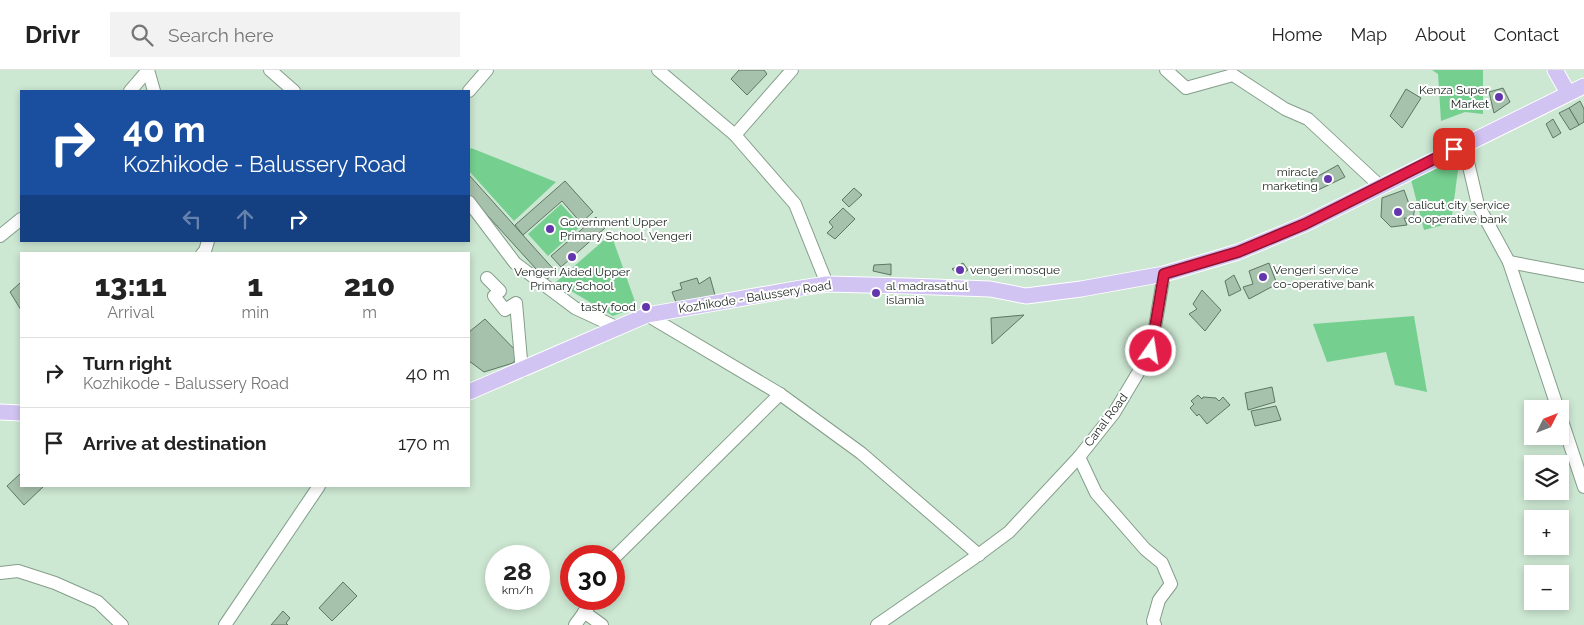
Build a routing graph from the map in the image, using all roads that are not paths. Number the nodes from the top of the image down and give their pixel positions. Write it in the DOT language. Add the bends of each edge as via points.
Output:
graph roads {
  1 [pos="148,70"];
  2 [pos="270,70"];
  3 [pos="487,70"];
  4 [pos="658,70"];
  5 [pos="792,70"];
  6 [pos="1166,70"];
  7 [pos="1555,70"];
  8 [pos="1584,86"];
  9 [pos="131,90"];
  10 [pos="154,90"];
  11 [pos="293,90"];
  12 [pos="470,90"];
  13 [pos="1568,93"];
  14 [pos="735,135"];
  15 [pos="1464,145"];
  16 [pos="1380,186"];
  17 [pos="470,203"];
  18 [pos="20,220"];
  19 [pos="0,236"];
  20 [pos="1509,262"];
  21 [pos="1164,274"];
  22 [pos="1584,276"];
  23 [pos="487,278"];
  24 [pos="827,284"];
  25 [pos="647,315"];
  26 [pos="618,328"];
  27 [pos="522,370"];
  28 [pos="470,392"];
  29 [pos="780,394"];
  30 [pos="1555,400"];
  31 [pos="0,412"];
  32 [pos="20,413"];
  33 [pos="1569,442"];
  34 [pos="1079,457"];
  35 [pos="318,487"];
  36 [pos="1584,487"];
  37 [pos="625,547"];
  38 [pos="979,555"];
  39 [pos="0,573"];
  40 [pos="584,612"];
  41 [pos="122,625"];
  42 [pos="225,625"];
  43 [pos="575,625"];
  44 [pos="602,625"];
  45 [pos="877,625"];
  46 [pos="1155,625"];
  1 -- 9 [label="street"];
  1 -- 10 [label="street"];
  2 -- 11 [label="street"];
  3 -- 12 [label="street"];
  4 -- 14 [label="street"];
  5 -- 14 [label="street"];
  6 -- 16 [label="street" via="1186,88 1233,75 1285,109 1308,119"];
  7 -- 13 [label="main road"];
  8 -- 13 [label="main road, Kozhikode - Balussery Road"];
  13 -- 15 [label="main road, Kozhikode - Balussery Road"];
  14 -- 24 [label="street" via="795,204"];
  15 -- 16 [label="main road, Kozhikode - Balussery Road"];
  15 -- 20 [label="street" via="1478,205"];
  16 -- 21 [label="main road, Kozhikode - Balussery Road" via="1305,224 1238,252"];
  17 -- 26 [label="street" via="515,263 576,308"];
  18 -- 19 [label="street"];
  20 -- 22 [label="street"];
  20 -- 30 [label="street"];
  21 -- 24 [label="main road, Kozhikode - Balussery Road" via="1026,296 990,289"];
  21 -- 34 [label="street, Canal Road" via="1151,351 1114,413"];
  23 -- 27 [label="street" via="500,291 494,296 505,310 516,303"];
  24 -- 25 [label="main road, Kozhikode - Balussery Road"];
  25 -- 26 [label="main road, Kozhikode - Balussery Road"];
  25 -- 29 [label="street"];
  26 -- 27 [label="main road, Kozhikode - Balussery Road"];
  27 -- 28 [label="main road, Kozhikode - Balussery Road"];
  29 -- 37 [label="street"];
  29 -- 38 [label="street" via="861,453"];
  31 -- 32 [label="main road"];
  33 -- 36 [label="street"];
  34 -- 38 [label="street" via="1009,532"];
  34 -- 46 [label="street, Canal Road" via="1096,493 1145,549 1162,563 1171,584 1159,600 1153,621"];
  35 -- 42 [label="street"];
  38 -- 45 [label="street"];
  39 -- 41 [label="street" via="18,571 55,583 98,602"];
  40 -- 43 [label="street"];
  40 -- 44 [label="street"];
}
